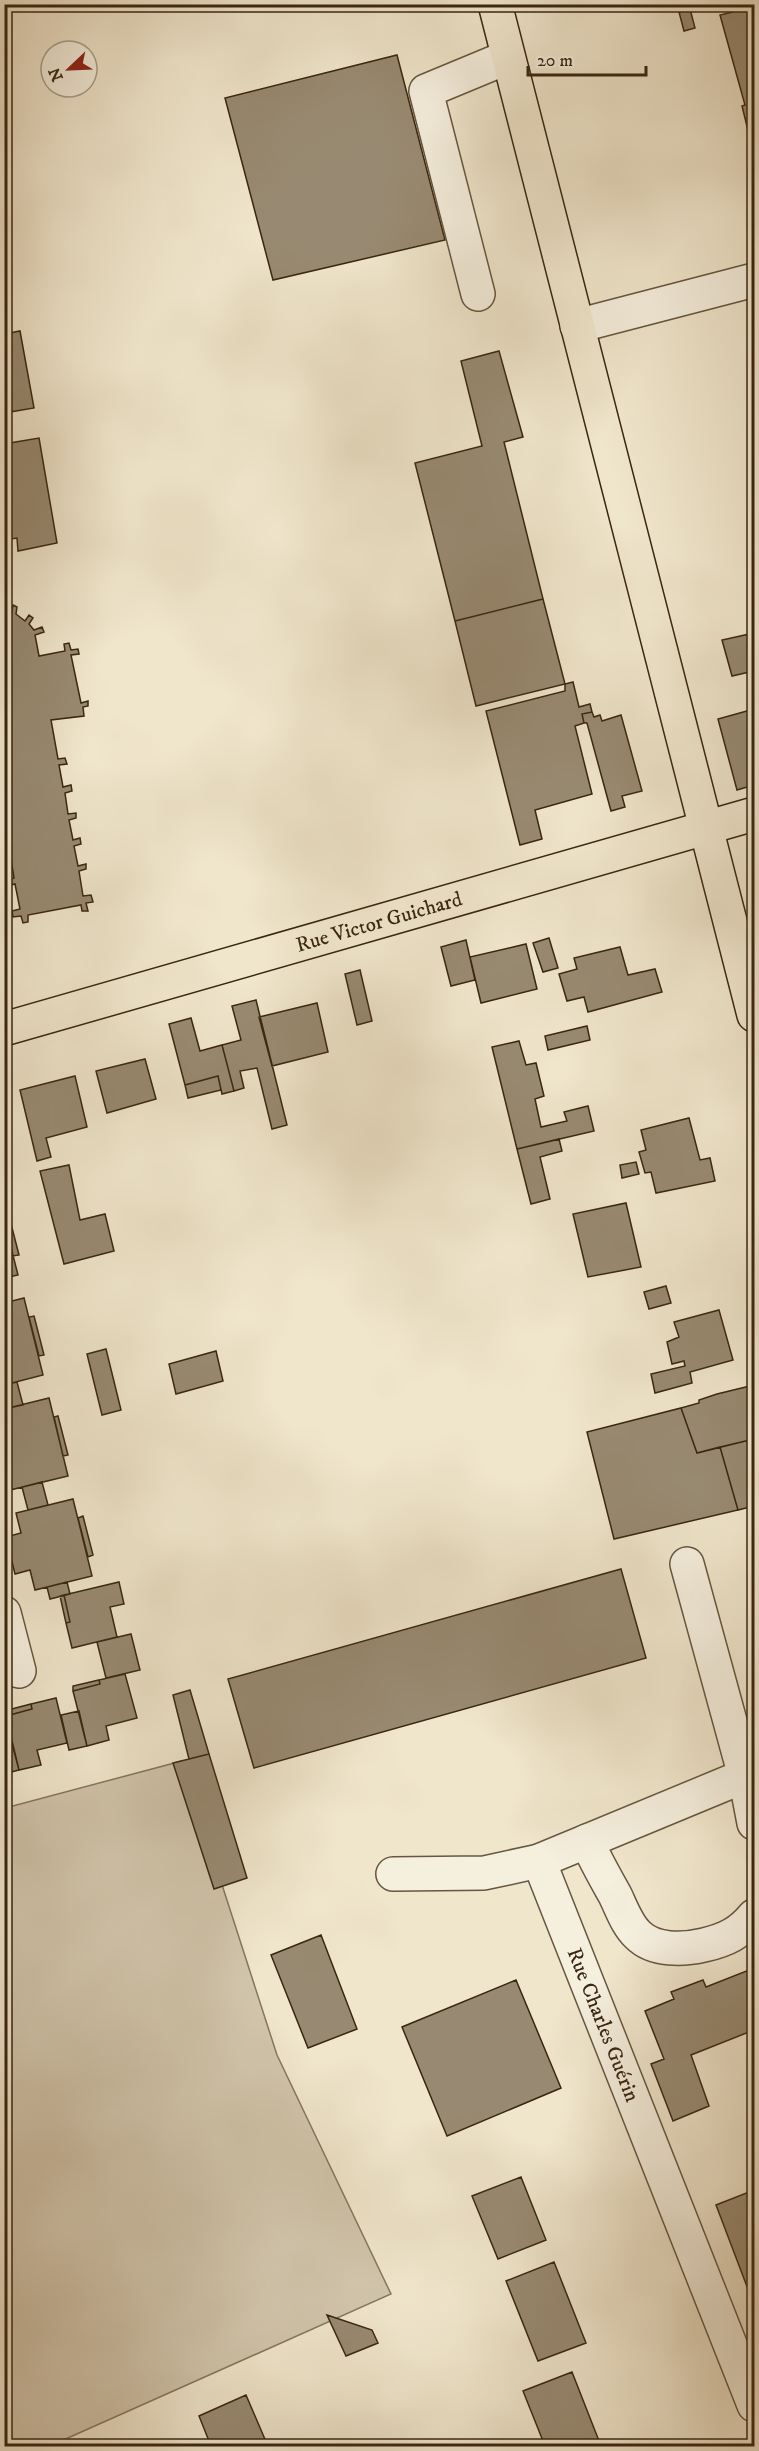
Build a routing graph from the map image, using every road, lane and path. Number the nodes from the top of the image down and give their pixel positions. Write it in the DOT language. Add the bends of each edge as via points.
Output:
graph roads {
  1 [pos="497,5"];
  2 [pos="508,57"];
  3 [pos="754,280"];
  4 [pos="478,294"];
  5 [pos="577,326"];
  6 [pos="754,814"];
  7 [pos="706,827"];
  8 [pos="754,1015"];
  9 [pos="4,1029"];
  10 [pos="687,1564"];
  11 [pos="4,1613"];
  12 [pos="20,1671"];
  13 [pos="750,1774"];
  14 [pos="754,1822"];
  15 [pos="587,1841"];
  16 [pos="539,1861"];
  17 [pos="393,1875"];
  18 [pos="754,1916"];
  19 [pos="754,2404"];
  1 -- 2 [label="main road"];
  2 -- 4 [label="street" via="426,91"];
  2 -- 5 [label="main road"];
  3 -- 5 [label="street"];
  5 -- 7 [label="main road"];
  6 -- 7 [label="main road, Rue Victor Guichard"];
  7 -- 8 [label="main road"];
  7 -- 9 [label="main road, Rue Victor Guichard"];
  10 -- 13 [label="street"];
  11 -- 12 [label="street"];
  13 -- 14 [label="street"];
  13 -- 15 [label="street"];
  15 -- 16 [label="street"];
  15 -- 18 [label="street" via="628,1920 647,1942 668,1948 696,1947 724,1940 743,1929"];
  16 -- 17 [label="street" via="484,1873"];
  16 -- 19 [label="street, Rue Charles Guérin"];
}
